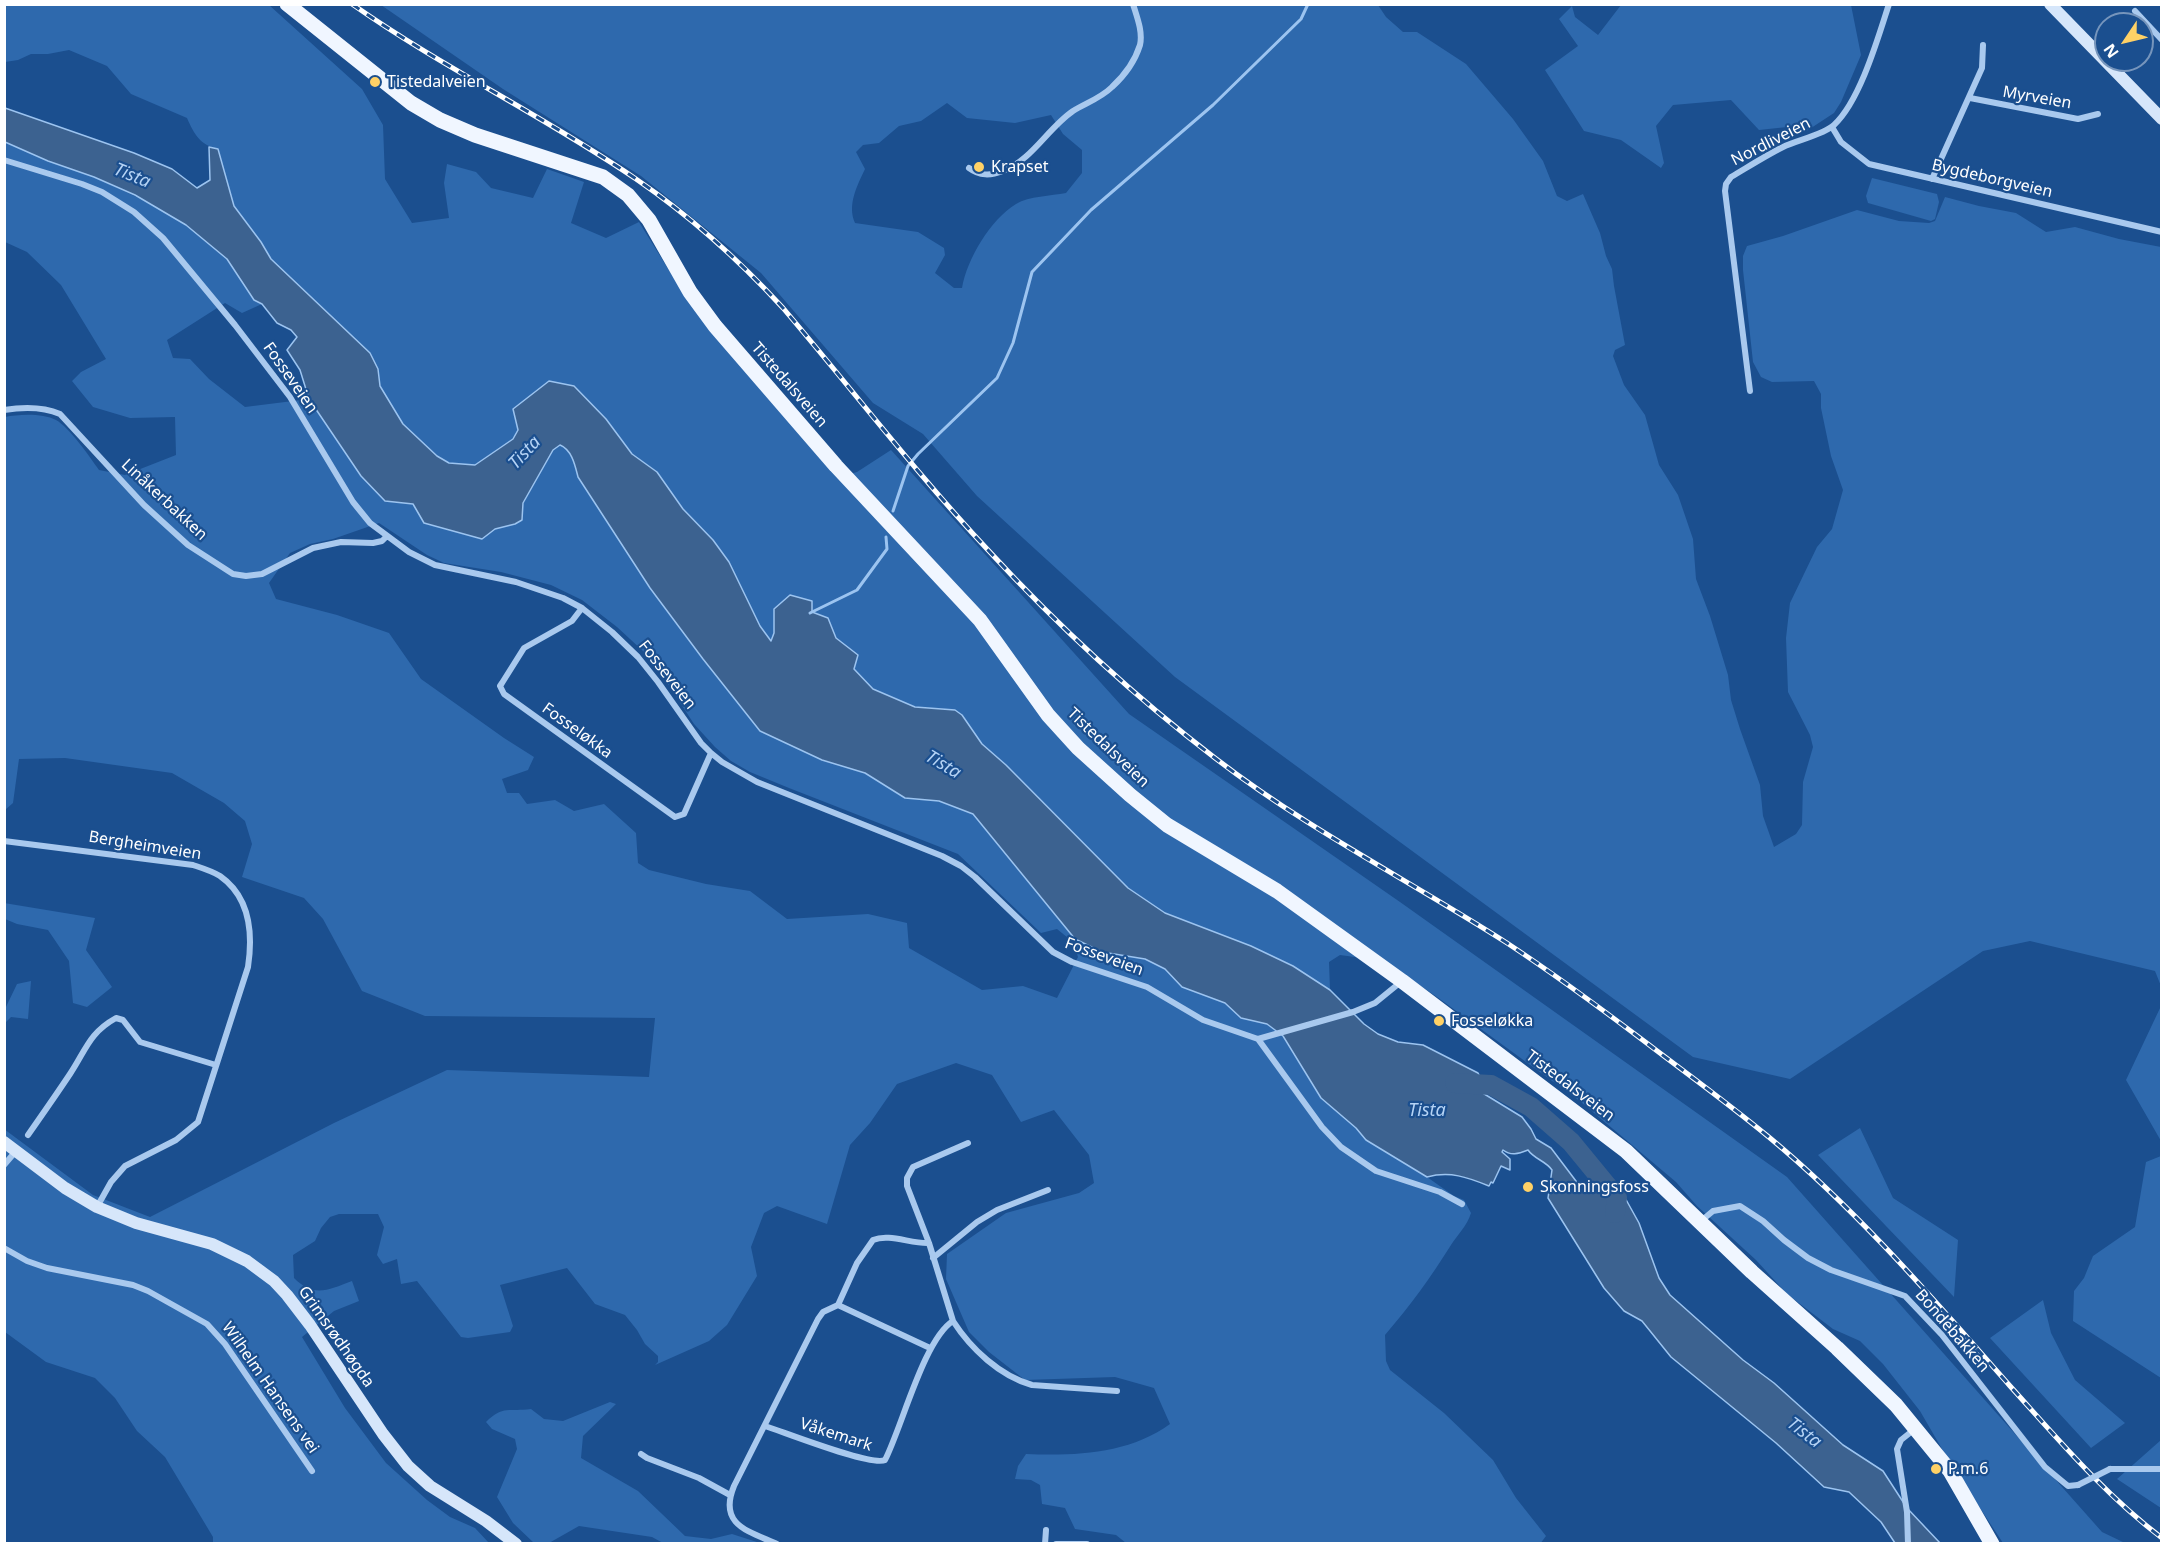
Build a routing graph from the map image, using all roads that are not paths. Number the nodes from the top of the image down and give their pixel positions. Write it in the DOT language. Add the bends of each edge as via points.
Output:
graph roads {
  1 [pos="287,4"];
  2 [pos="1133,4"];
  3 [pos="1888,4"];
  4 [pos="2050,4"];
  5 [pos="2135,11"];
  6 [pos="2162,39"];
  7 [pos="1983,45"];
  8 [pos="1970,98"];
  9 [pos="2098,114"];
  10 [pos="2162,119"];
  11 [pos="1832,127"];
  12 [pos="4,160"];
  13 [pos="969,168"];
  14 [pos="1932,179"];
  15 [pos="2162,232"];
  16 [pos="1749,391"];
  17 [pos="4,410"];
  18 [pos="386,537"];
  19 [pos="582,608"];
  20 [pos="711,753"];
  21 [pos="4,841"];
  22 [pos="1402,981"];
  23 [pos="1258,1039"];
  24 [pos="216,1065"];
  25 [pos="28,1135"];
  26 [pos="4,1142"];
  27 [pos="968,1143"];
  28 [pos="16,1150"];
  29 [pos="4,1165"];
  30 [pos="1048,1190"];
  31 [pos="1462,1204"];
  32 [pos="97,1208"];
  33 [pos="1701,1222"];
  34 [pos="929,1243"];
  35 [pos="4,1248"];
  36 [pos="933,1258"];
  37 [pos="838,1305"];
  38 [pos="953,1321"];
  39 [pos="930,1348"];
  40 [pos="1117,1391"];
  41 [pos="765,1425"];
  42 [pos="1916,1427"];
  43 [pos="641,1454"];
  44 [pos="2162,1469"];
  45 [pos="312,1471"];
  46 [pos="730,1495"];
  47 [pos="1046,1530"];
  48 [pos="516,1544"];
  49 [pos="777,1544"];
  50 [pos="1045,1544"];
  51 [pos="1056,1544"];
  52 [pos="1087,1544"];
  53 [pos="1908,1544"];
  54 [pos="1992,1544"];
  1 -- 22 [label="main road, Tistedalsveien" via="411,103 440,120 603,177 628,195 649,220 690,292 715,326 836,466 965,602 1077,748 1167,825 1277,891"];
  2 -- 13 [label="street" via="1140,45 1124,75 1111,89 1066,117 1018,163 1004,171 987,175"];
  3 -- 11 [label="street, Nordliveien" via="1863,77"];
  4 -- 10 [label="main road"];
  5 -- 6 [label="street"];
  7 -- 8 [label="street" via="1982,68"];
  8 -- 9 [label="street, Myrveien" via="2078,119"];
  8 -- 14 [label="street"];
  11 -- 14 [label="street, Bygdeborgveien" via="1841,142 1869,164"];
  11 -- 16 [label="street, Nordliveien" via="1783,147 1731,177 1726,184"];
  12 -- 18 [label="street, Fosseveien" via="102,192 134,212 164,238 290,397 353,502"];
  14 -- 15 [label="street, Bygdeborgveien"];
  17 -- 18 [label="street, Linåkerbakken" via="50,410 60,414 144,505 188,545 233,574 262,574 313,548 341,542 373,543"];
  18 -- 19 [label="street, Fosseveien" via="435,565 516,582"];
  19 -- 20 [label="street, Fosseveien" via="638,657"];
  19 -- 20 [label="street, Fosseløkka" via="572,621 524,648 500,686 504,694 675,817 684,814"];
  20 -- 23 [label="street, Fosseveien" via="757,782 923,847 961,866 1038,940 1072,963 1147,987 1203,1020"];
  21 -- 24 [label="street, Bergheimveien" via="182,862 212,871 228,883 246,908 251,949"];
  22 -- 23 [label="street" via="1375,1003 1353,1012"];
  22 -- 33 [label="main road, Tistedalsveien" via="1605,1134"];
  23 -- 31 [label="street" via="1322,1128 1341,1147 1376,1171 1440,1192"];
  24 -- 25 [label="street" via="140,1042 123,1020 116,1018 87,1043"];
  24 -- 32 [label="street, Bergheimveien" via="198,1122 176,1140 125,1166"];
  26 -- 28 [label="main road, Grimsrødhøgda"];
  27 -- 34 [label="street" via="914,1167 907,1178"];
  28 -- 29 [label="street"];
  28 -- 32 [label="main road, Grimsrødhøgda"];
  30 -- 36 [label="street" via="997,1210"];
  32 -- 48 [label="main road, Grimsrødhøgda" via="212,1244 247,1261 274,1281 310,1325 408,1466 430,1486"];
  33 -- 42 [label="main road, Tistedalsveien" via="1878,1386"];
  33 -- 44 [label="street, Bondebakken, bridge" via="1713,1211 1740,1206 1815,1262 1905,1296 1942,1335 2045,1467 2068,1486 2110,1469"];
  34 -- 36 [label="street"];
  34 -- 37 [label="street" via="873,1240 857,1263"];
  35 -- 45 [label="street, Wilhelm Hansens vei" via="47,1268 133,1285 207,1324 225,1344"];
  36 -- 38 [label="street"];
  37 -- 39 [label="street"];
  37 -- 41 [label="street" via="818,1319"];
  38 -- 39 [label="street, Våkemark"];
  38 -- 40 [label="street" via="988,1360 1019,1381"];
  39 -- 41 [label="street, Våkemark" via="882,1462 860,1459"];
  41 -- 46 [label="street"];
  42 -- 53 [label="street" via="1899,1444"];
  42 -- 54 [label="main road, Tistedalsveien" via="1950,1471"];
  43 -- 46 [label="street"];
  46 -- 49 [label="street" via="730,1512 736,1524"];
  47 -- 50 [label="street"];
  51 -- 52 [label="street"];
}
